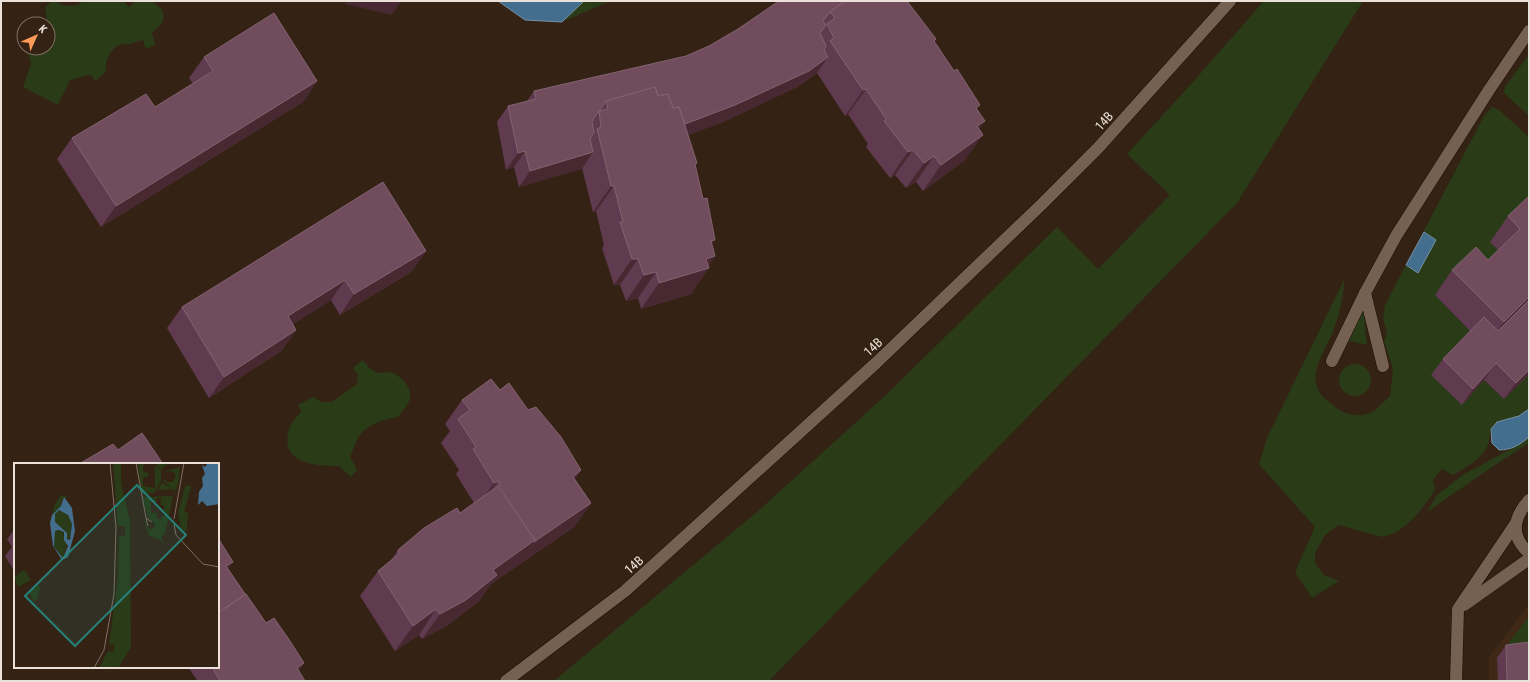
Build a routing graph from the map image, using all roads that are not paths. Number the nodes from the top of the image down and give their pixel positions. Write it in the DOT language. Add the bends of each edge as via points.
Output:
graph roads {
  1 [pos="1230,1"];
  2 [pos="1529,31"];
  3 [pos="1365,293"];
  4 [pos="1332,361"];
  5 [pos="1383,366"];
  6 [pos="1529,500"];
  7 [pos="1516,523"];
  8 [pos="1529,553"];
  9 [pos="1529,559"];
  10 [pos="1458,609"];
  11 [pos="506,681"];
  12 [pos="1456,681"];
  1 -- 11 [label="street, 14B" via="1098,148 876,363 625,591"];
  2 -- 3 [label="street" via="1396,236"];
  3 -- 4 [label="street"];
  3 -- 5 [label="street"];
  6 -- 7 [label="street" via="1518,515"];
  7 -- 8 [label="street" via="1517,536 1523,548"];
  7 -- 10 [label="street"];
  9 -- 10 [label="street"];
  10 -- 12 [label="street"];
}
